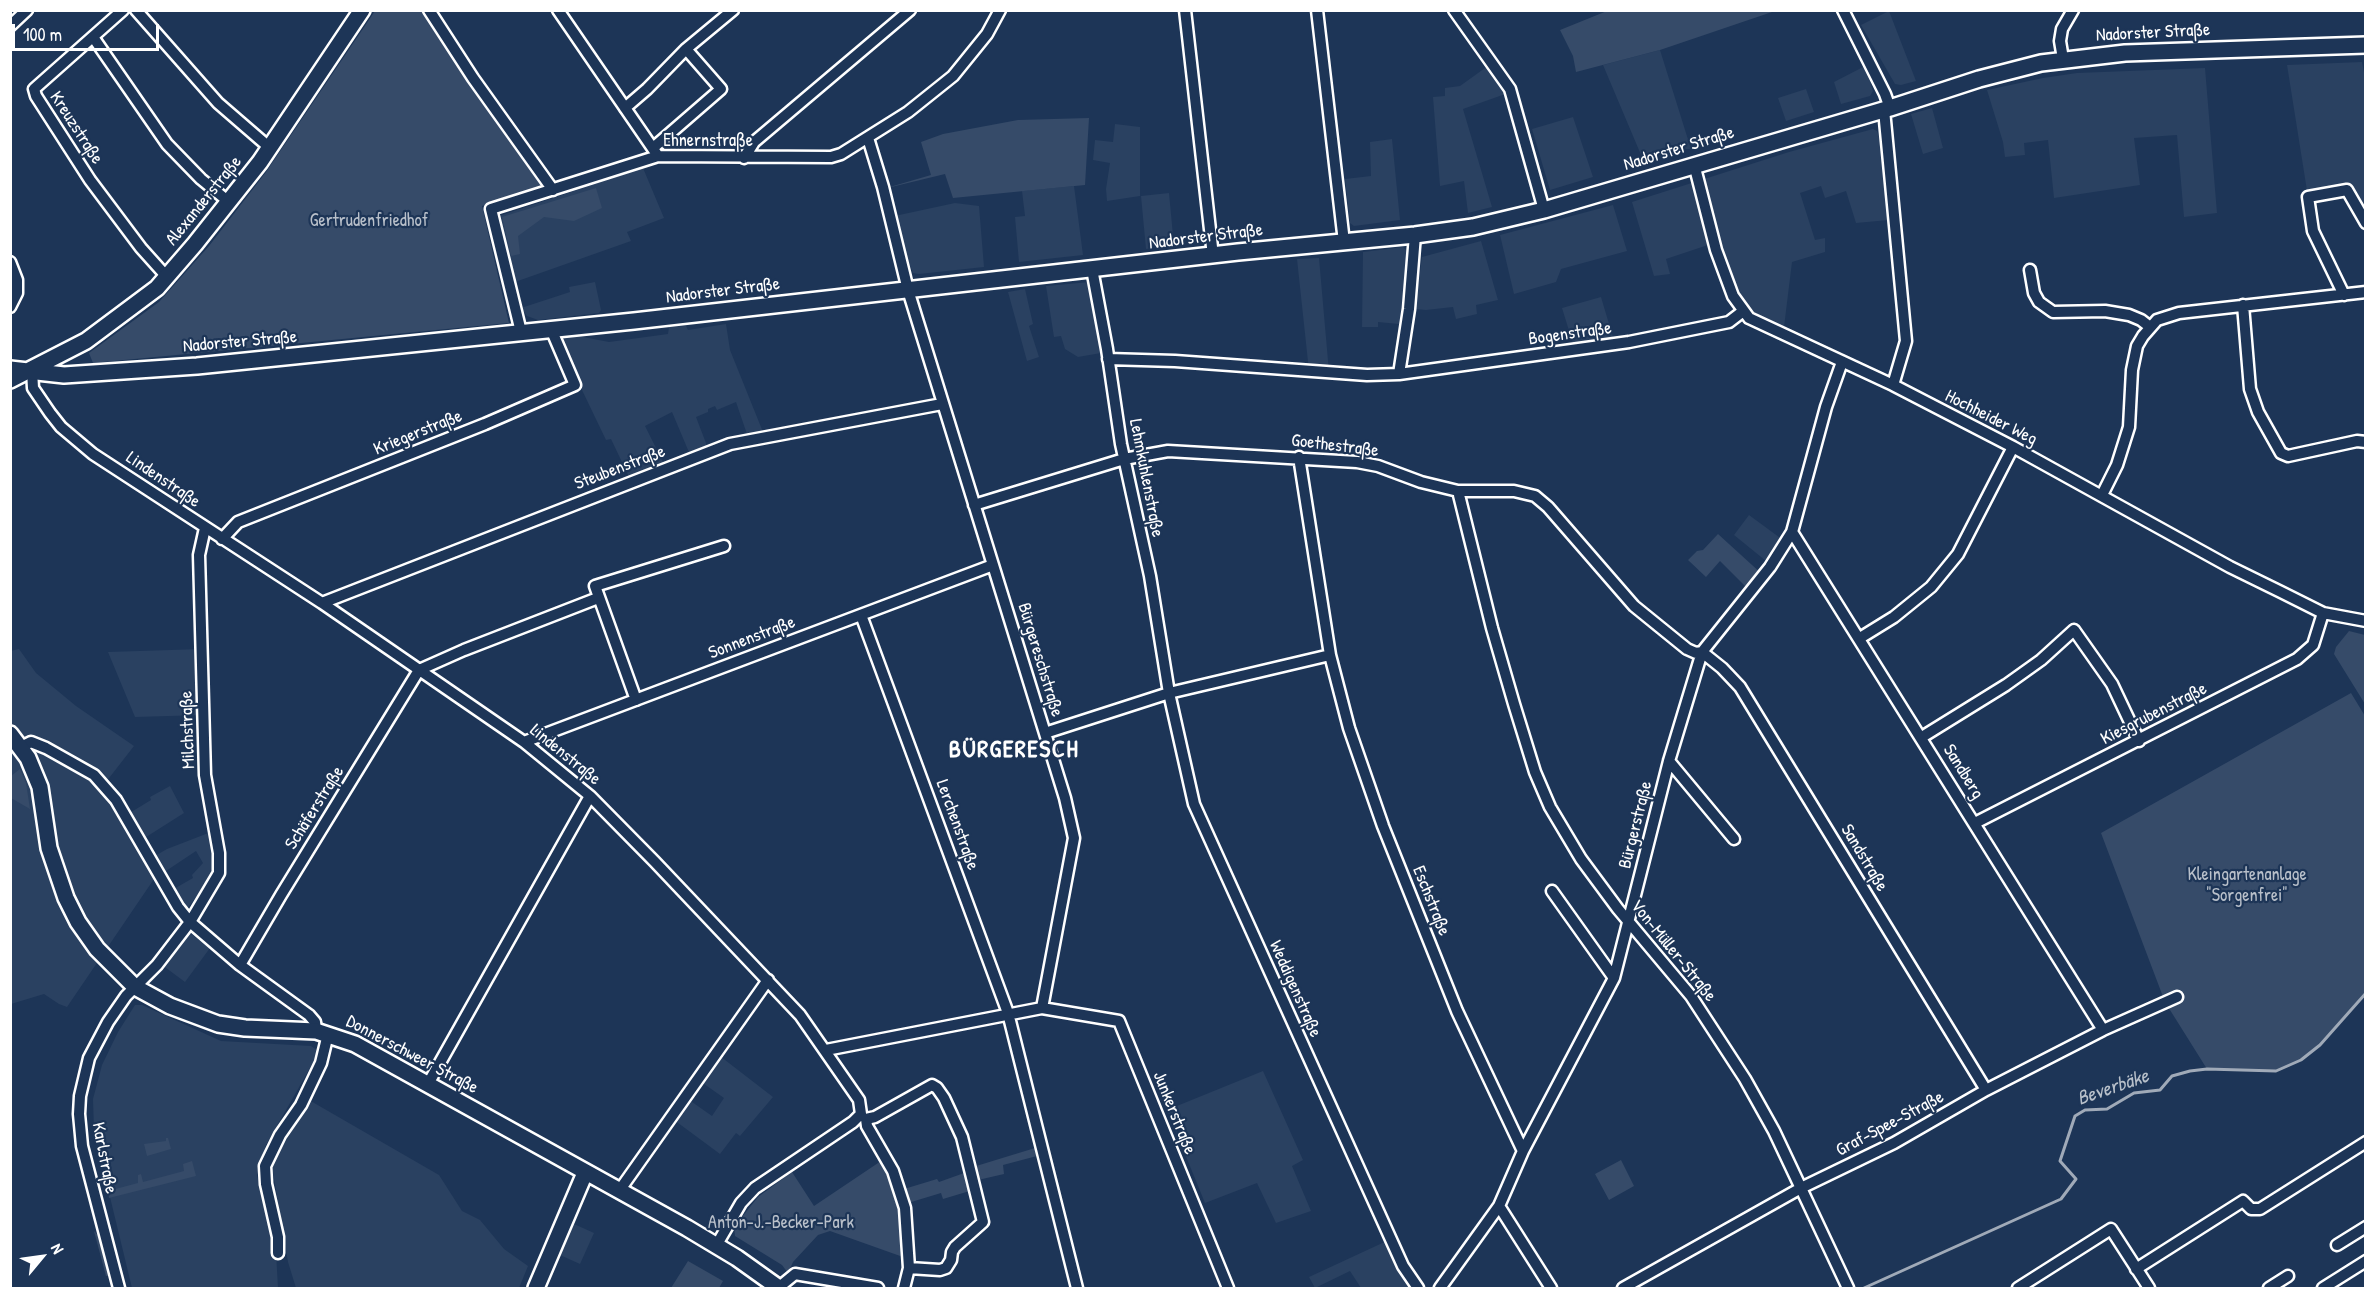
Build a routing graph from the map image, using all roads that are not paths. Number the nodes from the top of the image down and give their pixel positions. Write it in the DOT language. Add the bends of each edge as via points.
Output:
graph roads {
  1 [pos="27,10"];
  2 [pos="123,10"];
  3 [pos="136,10"];
  4 [pos="362,10"];
  5 [pos="429,10"];
  6 [pos="558,10"];
  7 [pos="734,10"];
  8 [pos="910,10"];
  9 [pos="1000,10"];
  10 [pos="1185,10"];
  11 [pos="1317,10"];
  12 [pos="1454,10"];
  13 [pos="1843,10"];
  14 [pos="2073,10"];
  15 [pos="10,26"];
  16 [pos="93,37"];
  17 [pos="2366,45"];
  18 [pos="686,49"];
  19 [pos="2063,59"];
  20 [pos="625,108"];
  21 [pos="1887,109"];
  22 [pos="868,138"];
  23 [pos="270,148"];
  24 [pos="656,152"];
  25 [pos="744,158"];
  26 [pos="1694,164"];
  27 [pos="553,190"];
  28 [pos="229,202"];
  29 [pos="1544,210"];
  30 [pos="2366,223"];
  31 [pos="1415,235"];
  32 [pos="1344,242"];
  33 [pos="1213,256"];
  34 [pos="10,262"];
  35 [pos="1092,269"];
  36 [pos="2030,270"];
  37 [pos="163,273"];
  38 [pos="908,290"];
  39 [pos="2366,292"];
  40 [pos="2344,295"];
  41 [pos="2243,305"];
  42 [pos="10,307"];
  43 [pos="1742,312"];
  44 [pos="2150,327"];
  45 [pos="551,329"];
  46 [pos="521,332"];
  47 [pos="1108,359"];
  48 [pos="1842,362"];
  49 [pos="10,369"];
  50 [pos="32,370"];
  51 [pos="1399,374"];
  52 [pos="10,380"];
  53 [pos="1893,385"];
  54 [pos="942,404"];
  55 [pos="2366,442"];
  56 [pos="2013,447"];
  57 [pos="1299,457"];
  58 [pos="1124,459"];
  59 [pos="1458,491"];
  60 [pos="2102,495"];
  61 [pos="974,505"];
  62 [pos="205,528"];
  63 [pos="1792,532"];
  64 [pos="222,539"];
  65 [pos="724,546"];
  66 [pos="993,565"];
  67 [pos="598,598"];
  68 [pos="322,603"];
  69 [pos="2323,613"];
  70 [pos="861,615"];
  71 [pos="2366,621"];
  72 [pos="1860,638"];
  73 [pos="1702,652"];
  74 [pos="1330,655"];
  75 [pos="419,670"];
  76 [pos="1168,693"];
  77 [pos="636,700"];
  78 [pos="1045,733"];
  79 [pos="10,734"];
  80 [pos="1922,737"];
  81 [pos="2139,741"];
  82 [pos="524,742"];
  83 [pos="21,747"];
  84 [pos="1669,761"];
  85 [pos="590,796"];
  86 [pos="1975,823"];
  87 [pos="1734,839"];
  88 [pos="1552,891"];
  89 [pos="190,922"];
  90 [pos="1630,922"];
  91 [pos="240,965"];
  92 [pos="1614,978"];
  93 [pos="768,980"];
  94 [pos="135,987"];
  95 [pos="2177,997"];
  96 [pos="1042,1008"];
  97 [pos="1008,1013"];
  98 [pos="2103,1030"];
  99 [pos="322,1032"];
  100 [pos="826,1050"];
  101 [pos="428,1084"];
  102 [pos="1986,1090"];
  103 [pos="864,1117"];
  104 [pos="2366,1142"];
  105 [pos="1523,1151"];
  106 [pos="585,1173"];
  107 [pos="1801,1188"];
  108 [pos="619,1191"];
  109 [pos="1499,1206"];
  110 [pos="2366,1227"];
  111 [pos="2337,1245"];
  112 [pos="716,1246"];
  113 [pos="278,1252"];
  114 [pos="2366,1261"];
  115 [pos="909,1268"];
  116 [pos="2136,1269"];
  117 [pos="2288,1276"];
  118 [pos="2024,1287"];
  119 [pos="119,1288"];
  120 [pos="536,1288"];
  121 [pos="778,1288"];
  122 [pos="878,1288"];
  123 [pos="904,1288"];
  124 [pos="1077,1288"];
  125 [pos="1228,1288"];
  126 [pos="1418,1288"];
  127 [pos="1440,1288"];
  128 [pos="1551,1288"];
  129 [pos="1623,1288"];
  130 [pos="1848,1288"];
  131 [pos="2148,1288"];
  132 [pos="2269,1288"];
  133 [pos="2322,1288"];
  1 -- 15 [label="street"];
  2 -- 16 [label="street, Kreuzstraße"];
  3 -- 23 [label="street" via="218,103"];
  4 -- 23 [label="street, Alexanderstraße"];
  5 -- 27 [label="street"];
  6 -- 20 [label="street"];
  7 -- 18 [label="street"];
  8 -- 25 [label="street" via="754,142"];
  9 -- 22 [label="street, Ehnernstraße" via="983,41 953,76"];
  10 -- 33 [label="street"];
  11 -- 32 [label="street"];
  12 -- 29 [label="street" via="1510,89"];
  13 -- 21 [label="street" via="1885,94"];
  14 -- 19 [label="street" via="2062,30"];
  16 -- 28 [label="street" via="167,144"];
  16 -- 37 [label="street, Kreuzstraße" via="38,84 34,89 36,96 90,180"];
  17 -- 19 [label="street, Nadorster Straße" via="2125,53"];
  18 -- 20 [label="street"];
  18 -- 24 [label="street" via="721,88"];
  19 -- 21 [label="street, Nadorster Straße" via="1979,79"];
  20 -- 24 [label="street"];
  21 -- 26 [label="street, Nadorster Straße"];
  21 -- 53 [label="street" via="1906,341"];
  22 -- 25 [label="street, Ehnernstraße" via="831,157"];
  22 -- 38 [label="street, Bürgereschstraße"];
  23 -- 28 [label="street, Alexanderstraße"];
  24 -- 25 [label="street, Ehnernstraße"];
  24 -- 27 [label="street, Ehnernstraße"];
  26 -- 29 [label="street, Nadorster Straße"];
  26 -- 43 [label="street" via="1716,250"];
  27 -- 46 [label="street, Ehnernstraße" via="491,209"];
  28 -- 37 [label="street, Alexanderstraße"];
  29 -- 31 [label="street, Nadorster Straße" via="1473,227"];
  30 -- 40 [label="street" via="2347,190 2307,197 2313,231"];
  31 -- 32 [label="street, Nadorster Straße"];
  31 -- 51 [label="street"];
  32 -- 33 [label="street, Nadorster Straße"];
  33 -- 35 [label="street, Nadorster Straße"];
  34 -- 42 [label="street" via="18,287"];
  35 -- 38 [label="street, Nadorster Straße"];
  35 -- 47 [label="street, Lehmkuhlenstraße"];
  36 -- 44 [label="street" via="2034,293 2053,312 2105,311 2129,315"];
  37 -- 50 [label="street, Alexanderstraße" via="142,300 104,329"];
  38 -- 45 [label="street, Nadorster Straße"];
  38 -- 54 [label="street, Bürgereschstraße"];
  39 -- 40 [label="street"];
  40 -- 41 [label="street"];
  41 -- 44 [label="street" via="2179,313 2163,317"];
  41 -- 55 [label="street" via="2250,389 2281,453 2288,456"];
  43 -- 48 [label="street, Hochheider Weg" via="1770,330"];
  43 -- 51 [label="street, Bogenstraße" via="1729,322 1629,342"];
  44 -- 60 [label="street" via="2137,346 2132,367 2129,427"];
  45 -- 46 [label="street, Nadorster Straße"];
  45 -- 64 [label="street, Kriegerstraße" via="575,385 238,522"];
  46 -- 50 [label="street, Nadorster Straße" via="197,366 64,375"];
  47 -- 51 [label="street, Bogenstraße"];
  47 -- 58 [label="street, Lehmkuhlenstraße"];
  48 -- 53 [label="street, Hochheider Weg"];
  48 -- 63 [label="street, Bürgerstraße"];
  49 -- 50 [label="street, Nadorster Straße"];
  50 -- 52 [label="street, Alexanderstraße"];
  50 -- 62 [label="street, Lindenstraße" via="33,388 66,431 93,454"];
  53 -- 56 [label="street, Hochheider Weg"];
  54 -- 61 [label="street, Bürgereschstraße"];
  54 -- 68 [label="street, Steubenstraße" via="729,444"];
  56 -- 60 [label="street, Hochheider Weg"];
  56 -- 72 [label="street" via="1958,554 1931,587"];
  57 -- 58 [label="street, Goethestraße" via="1168,451"];
  57 -- 59 [label="street, Goethestraße" via="1378,465"];
  57 -- 74 [label="street, Eschstraße"];
  58 -- 61 [label="street, Goethestraße"];
  58 -- 76 [label="street, Lehmkuhlenstraße" via="1150,576"];
  59 -- 73 [label="street, Goethestraße" via="1514,491 1535,496 1634,606 1686,649"];
  59 -- 90 [label="street, Von-Müller-Straße" via="1492,628 1535,772 1570,842"];
  60 -- 69 [label="street, Hochheider Weg" via="2230,567"];
  61 -- 66 [label="street, Bürgereschstraße"];
  62 -- 64 [label="street, Lindenstraße"];
  62 -- 89 [label="street, Milchstraße" via="199,555 205,775 220,863 219,873"];
  63 -- 72 [label="street, Sandberg"];
  63 -- 73 [label="street, Bürgerstraße" via="1770,567"];
  64 -- 68 [label="street, Lindenstraße"];
  65 -- 67 [label="street" via="595,586"];
  66 -- 70 [label="street, Sonnenstraße"];
  66 -- 78 [label="street, Bürgereschstraße"];
  67 -- 75 [label="street"];
  67 -- 77 [label="street"];
  68 -- 75 [label="street, Lindenstraße"];
  69 -- 71 [label="street, Hochheider Weg"];
  69 -- 81 [label="street, Kiesgrubenstraße" via="2308,651"];
  70 -- 77 [label="street, Sonnenstraße"];
  70 -- 97 [label="street, Lerchenstraße"];
  72 -- 80 [label="street, Sandberg"];
  73 -- 84 [label="street, Bürgerstraße"];
  73 -- 102 [label="street, Sandstraße" via="1740,687"];
  74 -- 76 [label="street"];
  74 -- 105 [label="street, Eschstraße" via="1349,728 1383,826 1457,1011"];
  75 -- 82 [label="street, Lindenstraße"];
  75 -- 91 [label="street, Schäferstraße"];
  76 -- 78 [label="street"];
  76 -- 126 [label="street, Weddigenstraße" via="1194,804 1403,1266"];
  77 -- 82 [label="street, Sonnenstraße"];
  78 -- 96 [label="street, Bürgereschstraße" via="1074,838"];
  79 -- 83 [label="street"];
  80 -- 81 [label="street" via="2006,685 2073,630 2112,684"];
  80 -- 86 [label="street, Sandberg"];
  81 -- 86 [label="street, Kiesgrubenstraße"];
  82 -- 85 [label="street, Lindenstraße"];
  83 -- 89 [label="street, Donnerschweer Straße" via="31,742 46,748 94,776 105,787 177,907"];
  83 -- 94 [label="street" via="40,787 51,855 66,898 97,949"];
  84 -- 87 [label="street"];
  84 -- 90 [label="street, Bürgerstraße"];
  85 -- 93 [label="street, Lindenstraße"];
  85 -- 101 [label="street"];
  86 -- 98 [label="street, Sandberg"];
  88 -- 92 [label="street"];
  89 -- 91 [label="street, Donnerschweer Straße"];
  89 -- 94 [label="street, Karlstraße"];
  90 -- 92 [label="street, Bürgerstraße"];
  90 -- 107 [label="street, Von-Müller-Straße" via="1709,1022 1753,1094"];
  91 -- 99 [label="street, Donnerschweer Straße" via="309,1015"];
  92 -- 105 [label="street, Bürgerstraße"];
  93 -- 100 [label="street, Lindenstraße"];
  93 -- 108 [label="street"];
  94 -- 99 [label="street" via="170,1006 218,1024"];
  94 -- 119 [label="street, Karlstraße" via="93,1049 79,1105 82,1146"];
  95 -- 98 [label="street, Graf-Spee-Straße"];
  96 -- 97 [label="street"];
  96 -- 125 [label="street, Junkerstraße" via="1119,1021"];
  97 -- 100 [label="street"];
  97 -- 124 [label="street, Lerchenstraße"];
  98 -- 102 [label="street, Graf-Spee-Straße"];
  99 -- 101 [label="street, Donnerschweer Straße" via="355,1044"];
  99 -- 113 [label="street" via="321,1063 265,1166"];
  100 -- 103 [label="street, Lindenstraße" via="859,1100"];
  101 -- 106 [label="street, Donnerschweer Straße"];
  102 -- 107 [label="street, Graf-Spee-Straße" via="1894,1143"];
  103 -- 112 [label="street" via="755,1188 741,1203"];
  103 -- 115 [label="street, Lindenstraße" via="899,1186 907,1223"];
  103 -- 115 [label="street" via="875,1117 932,1085 944,1098 962,1137 983,1221 955,1247 945,1268"];
  104 -- 116 [label="street" via="2260,1209 2250,1209 2243,1201"];
  105 -- 109 [label="street, Bürgerstraße"];
  106 -- 108 [label="street, Donnerschweer Straße"];
  106 -- 120 [label="street"];
  107 -- 129 [label="street, Graf-Spee-Straße"];
  107 -- 130 [label="street, Von-Müller-Straße"];
  108 -- 112 [label="street, Donnerschweer Straße"];
  109 -- 127 [label="street, Bürgerstraße"];
  109 -- 128 [label="street"];
  110 -- 111 [label="street"];
  112 -- 121 [label="street, Donnerschweer Straße"];
  114 -- 133 [label="street"];
  115 -- 123 [label="street, Lindenstraße"];
  116 -- 118 [label="street" via="2111,1229"];
  116 -- 131 [label="street"];
  117 -- 132 [label="street"];
  121 -- 122 [label="street" via="795,1274"];
}
